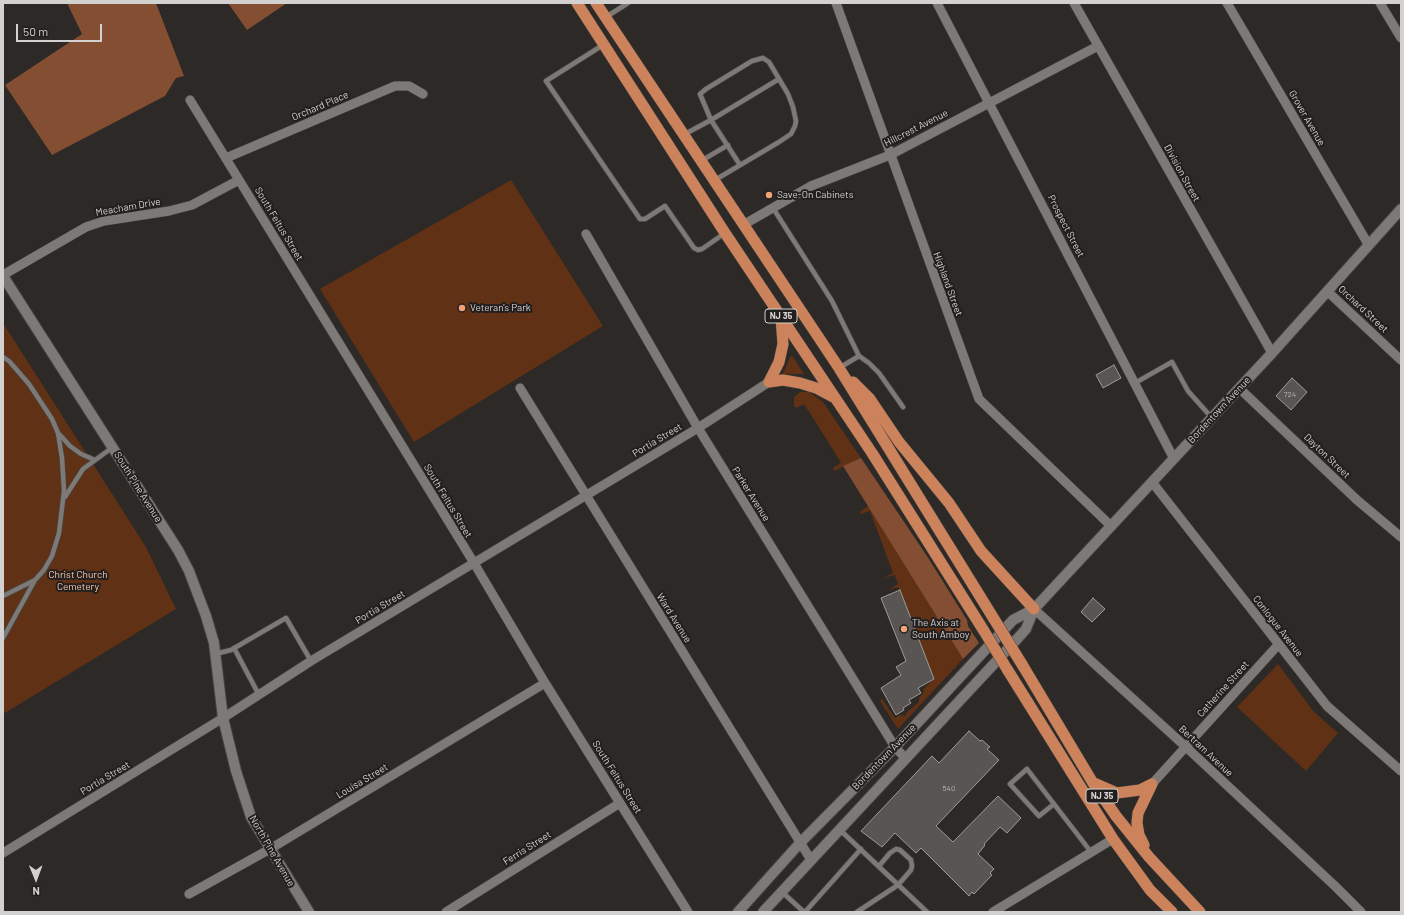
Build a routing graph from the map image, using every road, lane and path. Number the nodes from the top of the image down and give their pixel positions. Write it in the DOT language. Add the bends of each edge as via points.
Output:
graph roads {
  1 [pos="578,3"];
  2 [pos="596,3"];
  3 [pos="628,3"];
  4 [pos="836,3"];
  5 [pos="937,3"];
  6 [pos="1074,3"];
  7 [pos="1228,3"];
  8 [pos="1380,3"];
  9 [pos="606,17"];
  10 [pos="1401,38"];
  11 [pos="604,45"];
  12 [pos="1098,46"];
  13 [pos="779,79"];
  14 [pos="423,94"];
  15 [pos="190,100"];
  16 [pos="989,103"];
  17 [pos="711,120"];
  18 [pos="684,135"];
  19 [pos="728,145"];
  20 [pos="890,155"];
  21 [pos="226,158"];
  22 [pos="701,161"];
  23 [pos="740,165"];
  24 [pos="239,180"];
  25 [pos="713,180"];
  26 [pos="773,208"];
  27 [pos="1401,209"];
  28 [pos="743,225"];
  29 [pos="724,233"];
  30 [pos="586,234"];
  31 [pos="1368,244"];
  32 [pos="3,276"];
  33 [pos="1327,291"];
  34 [pos="781,316"];
  35 [pos="1272,354"];
  36 [pos="859,356"];
  37 [pos="3,358"];
  38 [pos="1401,360"];
  39 [pos="839,368"];
  40 [pos="769,382"];
  41 [pos="1135,383"];
  42 [pos="520,388"];
  43 [pos="1239,388"];
  44 [pos="836,399"];
  45 [pos="903,407"];
  46 [pos="1212,418"];
  47 [pos="698,428"];
  48 [pos="58,433"];
  49 [pos="113,447"];
  50 [pos="1174,459"];
  51 [pos="95,460"];
  52 [pos="1152,482"];
  53 [pos="585,495"];
  54 [pos="63,505"];
  55 [pos="1110,526"];
  56 [pos="1401,537"];
  57 [pos="474,563"];
  58 [pos="35,580"];
  59 [pos="3,596"];
  60 [pos="1034,609"];
  61 [pos="3,638"];
  62 [pos="1278,645"];
  63 [pos="234,648"];
  64 [pos="215,654"];
  65 [pos="311,661"];
  66 [pos="956,682"];
  67 [pos="545,683"];
  68 [pos="259,694"];
  69 [pos="965,695"];
  70 [pos="223,718"];
  71 [pos="895,747"];
  72 [pos="1186,747"];
  73 [pos="906,759"];
  74 [pos="1401,771"];
  75 [pos="1093,783"];
  76 [pos="1152,784"];
  77 [pos="620,803"];
  78 [pos="1054,804"];
  79 [pos="840,830"];
  80 [pos="1113,840"];
  81 [pos="800,843"];
  82 [pos="270,849"];
  83 [pos="861,849"];
  84 [pos="1091,852"];
  85 [pos="3,853"];
  86 [pos="1149,857"];
  87 [pos="811,860"];
  88 [pos="879,866"];
  89 [pos="898,885"];
  90 [pos="782,892"];
  91 [pos="189,894"];
  92 [pos="309,912"];
  93 [pos="446,912"];
  94 [pos="688,912"];
  95 [pos="738,912"];
  96 [pos="763,912"];
  97 [pos="805,912"];
  98 [pos="858,912"];
  99 [pos="927,912"];
  100 [pos="993,912"];
  101 [pos="1172,912"];
  102 [pos="1200,912"];
  103 [pos="1361,912"];
  1 -- 11 [label="highway, NJ 35"];
  2 -- 9 [label="highway, NJ 35"];
  3 -- 9 [label="lane"];
  4 -- 20 [label="street, Highland Street"];
  5 -- 16 [label="street, Prospect Street"];
  6 -- 12 [label="street, Division Street"];
  7 -- 31 [label="street, Grover Avenue"];
  8 -- 10 [label="street"];
  9 -- 18 [label="highway, NJ 35"];
  11 -- 29 [label="highway, NJ 35"];
  11 -- 29 [label="lane" via="546,81 640,219 645,219 665,206 698,250"];
  12 -- 16 [label="street, Hillcrest Avenue"];
  12 -- 35 [label="street, Division Street"];
  13 -- 17 [label="lane"];
  13 -- 17 [label="lane" via="769,62 763,58 752,61 730,74 700,94"];
  13 -- 23 [label="lane" via="793,107 795,126 791,134"];
  14 -- 21 [label="street, Orchard Place" via="409,86 395,86"];
  15 -- 21 [label="street, South Feltus Street"];
  16 -- 20 [label="street, Hillcrest Avenue"];
  16 -- 41 [label="street, Prospect Street"];
  17 -- 18 [label="lane"];
  17 -- 19 [label="lane"];
  18 -- 22 [label="highway, NJ 35"];
  19 -- 22 [label="lane"];
  19 -- 23 [label="lane"];
  20 -- 26 [label="street, Hillcrest Avenue" via="811,186"];
  20 -- 55 [label="street, Highland Street" via="979,399"];
  21 -- 24 [label="street, South Feltus Street"];
  22 -- 25 [label="highway, NJ 35"];
  23 -- 25 [label="lane"];
  24 -- 32 [label="street, Meacham Drive" via="192,205 104,221 86,227"];
  24 -- 57 [label="street, South Feltus Street"];
  25 -- 28 [label="highway, NJ 35"];
  26 -- 28 [label="street, Hillcrest Avenue"];
  26 -- 36 [label="lane" via="832,301"];
  27 -- 31 [label="street, Bordentown Avenue"];
  28 -- 39 [label="highway, NJ 35"];
  29 -- 34 [label="highway, NJ 35"];
  30 -- 47 [label="street, Parker Avenue"];
  31 -- 33 [label="street, Bordentown Avenue"];
  32 -- 49 [label="street, South Pine Avenue"];
  33 -- 35 [label="street, Bordentown Avenue"];
  33 -- 38 [label="street, Orchard Street"];
  34 -- 40 [label="highway" via="783,344 779,362"];
  34 -- 44 [label="highway, NJ 35"];
  35 -- 43 [label="street, Bordentown Avenue"];
  36 -- 39 [label="lane"];
  36 -- 45 [label="lane" via="879,373"];
  37 -- 48 [label="lane" via="9,361 29,384"];
  39 -- 60 [label="highway" via="870,399 899,442 949,503 981,551"];
  39 -- 75 [label="highway, NJ 35, bridge" via="1024,666"];
  40 -- 44 [label="highway" via="783,380 801,383"];
  40 -- 47 [label="street, Portia Street"];
  41 -- 46 [label="lane" via="1172,362 1188,392"];
  41 -- 50 [label="street, Prospect Street"];
  42 -- 53 [label="street, Ward Avenue"];
  43 -- 46 [label="street, Bordentown Avenue"];
  43 -- 56 [label="street, Dayton Street" via="1357,500"];
  44 -- 80 [label="highway, NJ 35, bridge"];
  46 -- 50 [label="street, Bordentown Avenue"];
  47 -- 53 [label="street, Portia Street"];
  47 -- 71 [label="street, Parker Avenue"];
  48 -- 51 [label="lane" via="75,450"];
  48 -- 54 [label="lane" via="64,470"];
  49 -- 51 [label="lane"];
  49 -- 64 [label="street, South Pine Avenue" via="189,571 206,616"];
  50 -- 52 [label="street, Bordentown Avenue"];
  51 -- 54 [label="lane" via="83,469 66,493"];
  52 -- 55 [label="street, Bordentown Avenue"];
  52 -- 62 [label="street, Conlogue Avenue"];
  53 -- 57 [label="street, Portia Street"];
  53 -- 81 [label="street, Ward Avenue"];
  54 -- 58 [label="lane" via="52,556"];
  55 -- 60 [label="street, Bordentown Avenue"];
  57 -- 65 [label="street, Portia Street"];
  57 -- 67 [label="street, South Feltus Street"];
  58 -- 59 [label="lane"];
  58 -- 61 [label="lane"];
  60 -- 66 [label="street, Bordentown Avenue" via="1013,620"];
  60 -- 69 [label="street, Bordentown Avenue" via="1026,629"];
  60 -- 72 [label="street, Bertram Avenue"];
  62 -- 72 [label="street, Catherine Street"];
  62 -- 74 [label="street, Conlogue Avenue" via="1327,706"];
  63 -- 64 [label="lane"];
  63 -- 65 [label="lane" via="286,618"];
  63 -- 68 [label="lane"];
  64 -- 70 [label="street, South Pine Avenue"];
  65 -- 68 [label="street, Portia Street"];
  66 -- 69 [label="street"];
  66 -- 71 [label="street, Bordentown Avenue"];
  67 -- 77 [label="street, South Feltus Street"];
  67 -- 82 [label="street, Louisa Street"];
  68 -- 70 [label="street, Portia Street"];
  69 -- 73 [label="street, Bordentown Avenue"];
  70 -- 82 [label="street, North Pine Avenue" via="251,817"];
  70 -- 85 [label="street, Portia Street"];
  71 -- 73 [label="street, Parker Avenue"];
  71 -- 81 [label="street, Bordentown Avenue"];
  72 -- 76 [label="street, Catherine Street"];
  72 -- 103 [label="street, Bertram Avenue"];
  73 -- 79 [label="street, Bordentown Avenue"];
  75 -- 76 [label="highway" via="1117,792 1140,790"];
  75 -- 86 [label="highway, NJ 35"];
  76 -- 86 [label="highway" via="1138,813 1137,823 1139,835"];
  77 -- 93 [label="street, Ferris Street"];
  77 -- 94 [label="street, South Feltus Street"];
  78 -- 78 [label="lane" via="1027,769 1010,784 1039,816"];
  78 -- 84 [label="lane"];
  79 -- 83 [label="lane"];
  79 -- 87 [label="street, Bordentown Avenue"];
  80 -- 84 [label="street"];
  80 -- 101 [label="highway, NJ 35" via="1150,890"];
  81 -- 87 [label="street, Ward Avenue"];
  81 -- 95 [label="street, Bordentown Avenue"];
  82 -- 91 [label="street, Louisa Street"];
  82 -- 92 [label="street, North Pine Avenue"];
  83 -- 88 [label="lane"];
  83 -- 97 [label="lane"];
  84 -- 100 [label="street"];
  86 -- 102 [label="highway, NJ 35"];
  87 -- 90 [label="street, Bordentown Avenue"];
  88 -- 89 [label="lane"];
  88 -- 89 [label="lane" via="896,849 911,860 911,870"];
  89 -- 98 [label="lane"];
  89 -- 99 [label="lane"];
  90 -- 96 [label="street, Bordentown Avenue"];
  90 -- 97 [label="lane"];
}
